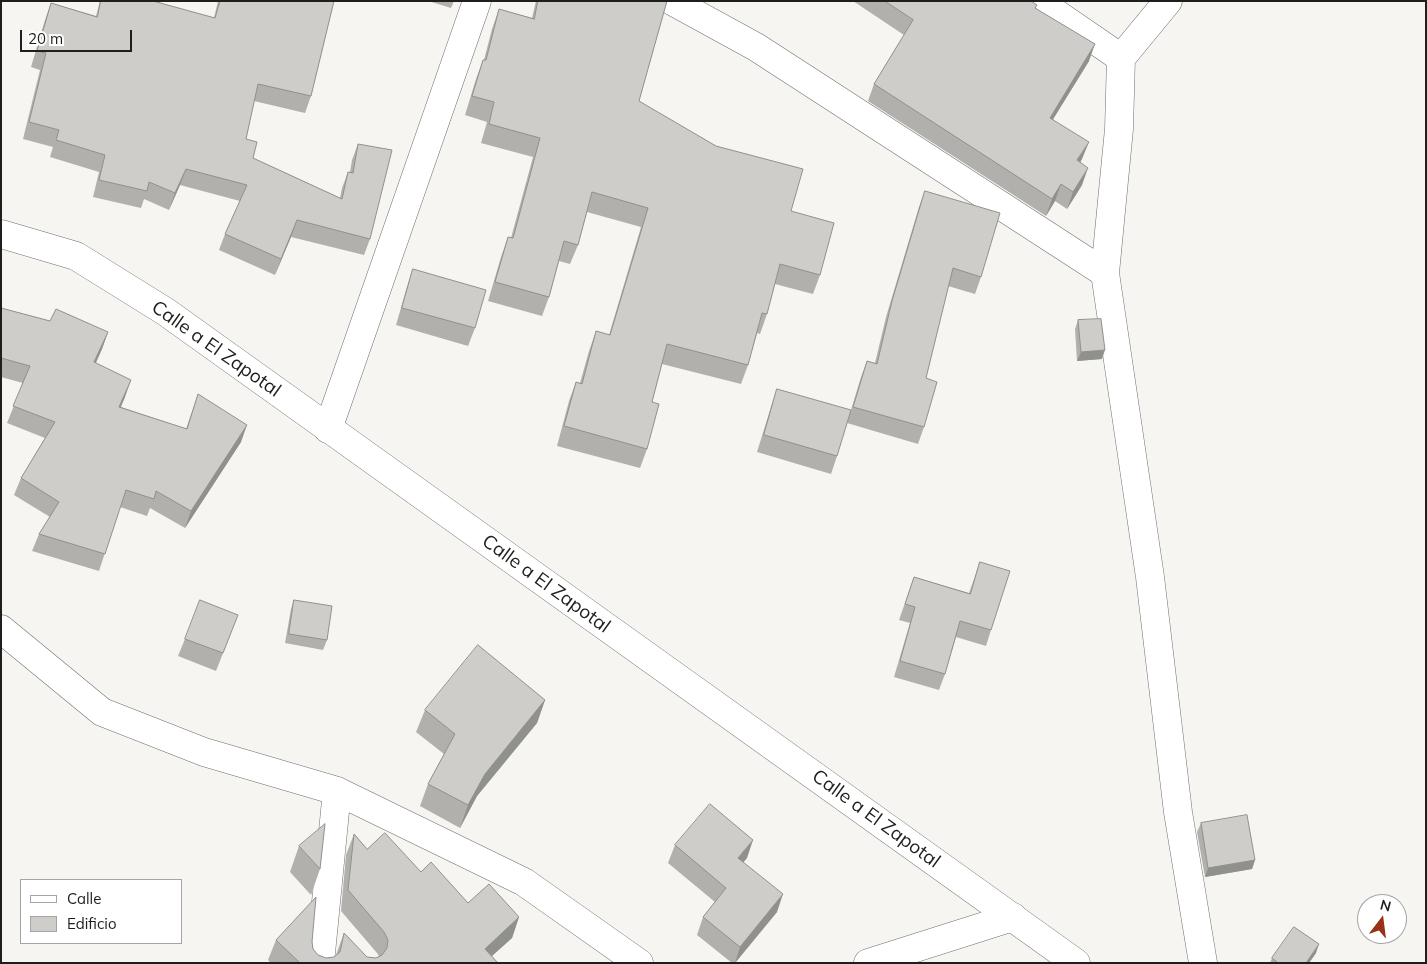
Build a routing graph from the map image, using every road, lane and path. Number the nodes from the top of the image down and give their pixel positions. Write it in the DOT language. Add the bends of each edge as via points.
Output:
graph roads {
  1 [pos="477,1"];
  2 [pos="672,1"];
  3 [pos="1038,1"];
  4 [pos="1168,1"];
  5 [pos="1121,58"];
  6 [pos="1,234"];
  7 [pos="1105,272"];
  8 [pos="328,428"];
  9 [pos="1,629"];
  10 [pos="337,791"];
  11 [pos="324,915"];
  12 [pos="1012,917"];
  13 [pos="348,942"];
  14 [pos="320,963"];
  15 [pos="639,963"];
  16 [pos="868,963"];
  17 [pos="1076,963"];
  18 [pos="1203,963"];
  1 -- 8 [label="street"];
  2 -- 7 [label="street" via="756,47"];
  3 -- 5 [label="street"];
  4 -- 5 [label="street"];
  5 -- 7 [label="street" via="1119,128"];
  6 -- 8 [label="street, Calle a El Zapotal" via="76,256 166,312"];
  7 -- 18 [label="street" via="1150,577 1178,812"];
  8 -- 12 [label="street, Calle a El Zapotal"];
  9 -- 10 [label="street" via="102,712 204,752"];
  10 -- 11 [label="street"];
  10 -- 15 [label="street" via="524,882"];
  11 -- 13 [label="street"];
  11 -- 14 [label="street"];
  12 -- 16 [label="street"];
  12 -- 17 [label="street, Calle a El Zapotal"];
}
